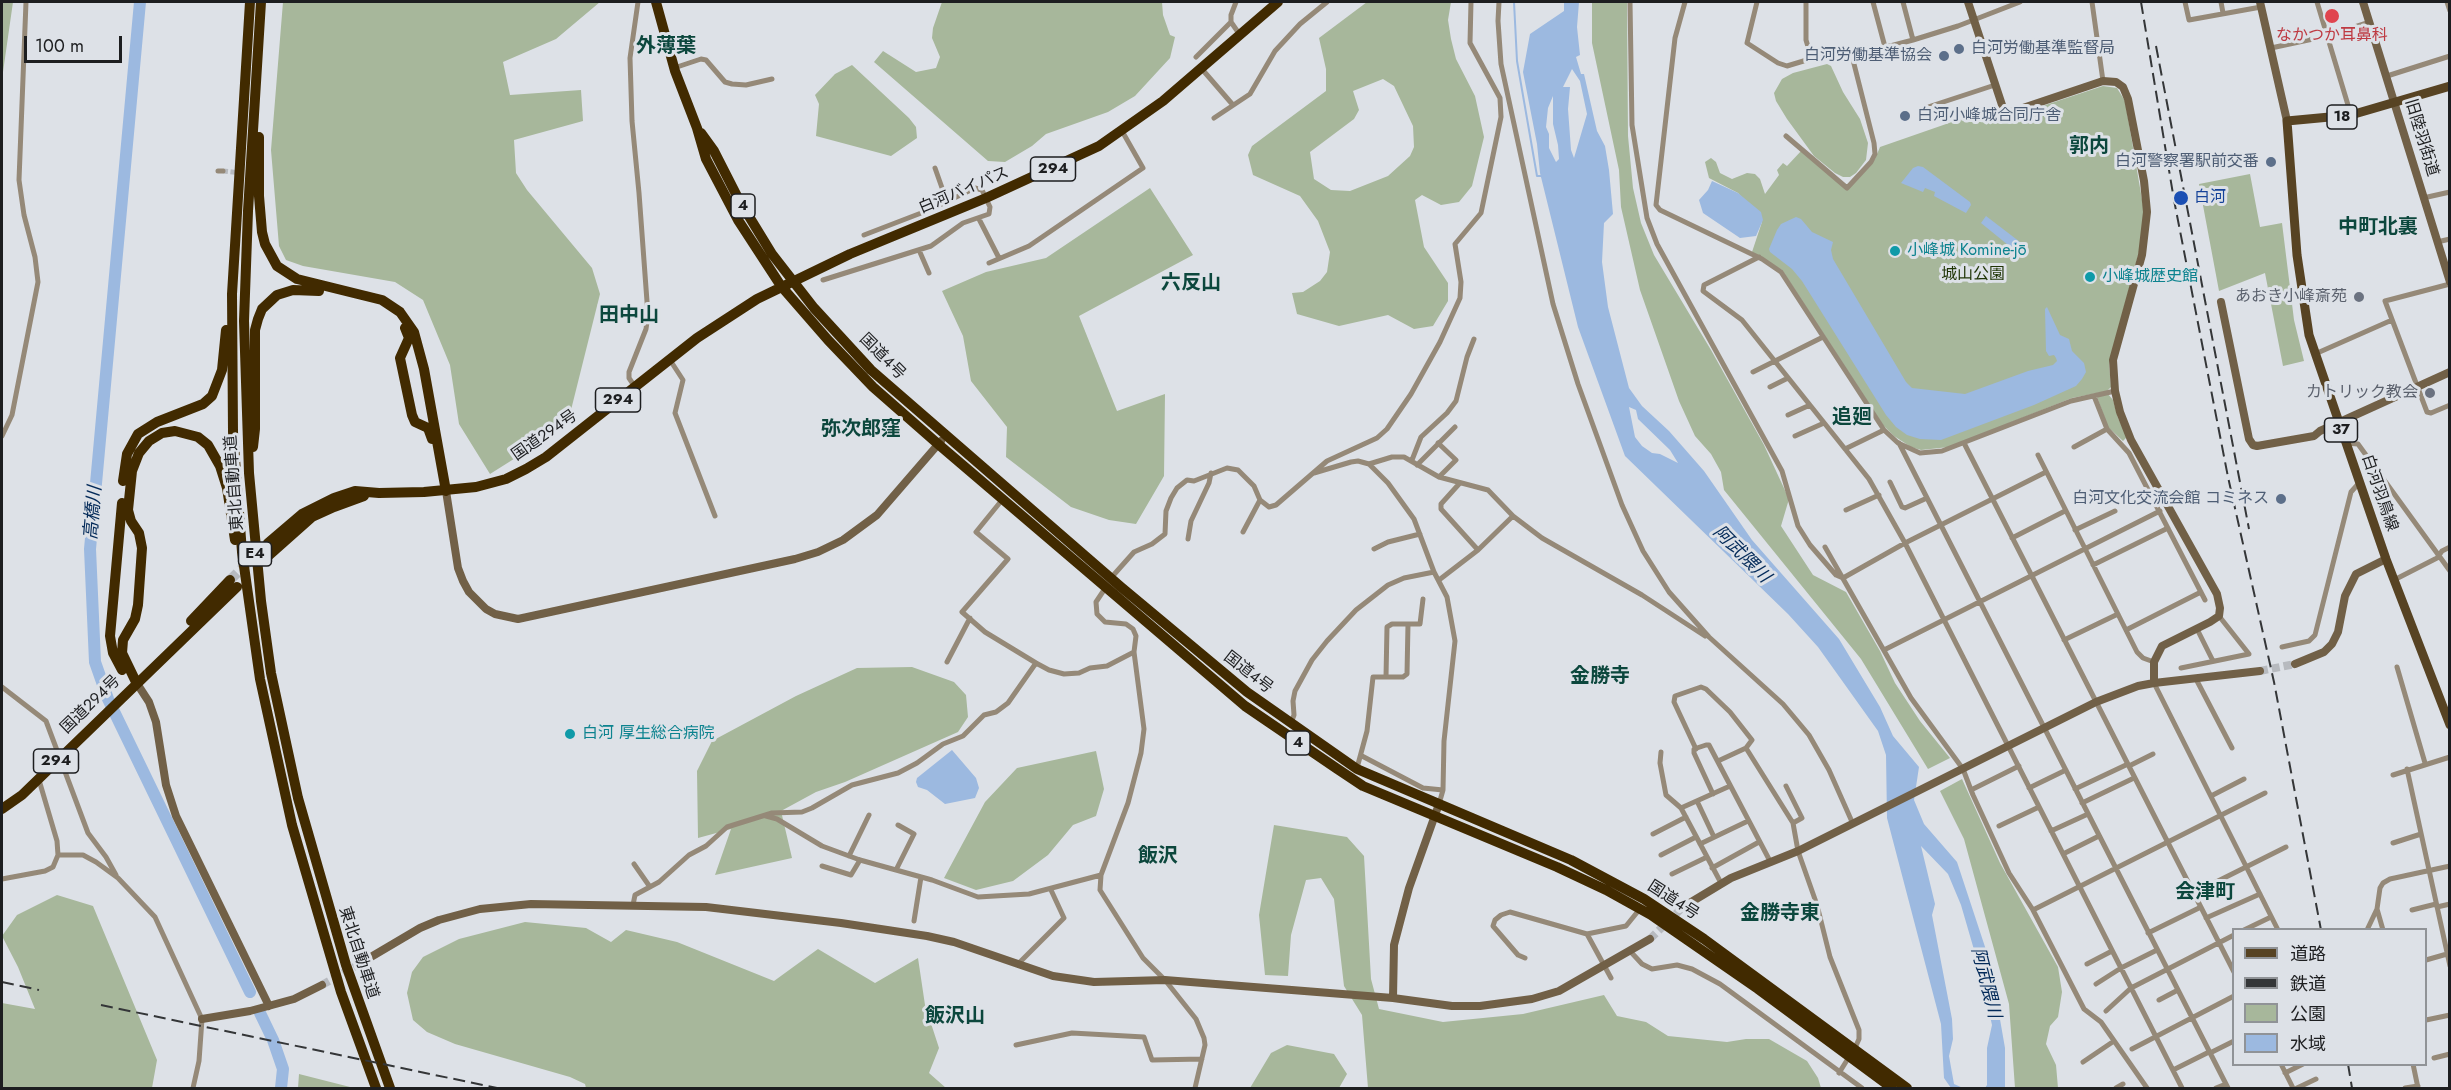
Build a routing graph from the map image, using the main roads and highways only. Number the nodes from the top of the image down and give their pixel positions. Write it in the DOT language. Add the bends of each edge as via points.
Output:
graph roads {
  1 [pos="250,2"];
  2 [pos="261,2"];
  3 [pos="656,2"];
  4 [pos="1278,2"];
  5 [pos="2450,86"];
  6 [pos="2288,121"];
  7 [pos="697,128"];
  8 [pos="234,240"];
  9 [pos="793,280"];
  10 [pos="781,286"];
  11 [pos="942,440"];
  12 [pos="249,473"];
  13 [pos="446,491"];
  14 [pos="379,494"];
  15 [pos="268,543"];
  16 [pos="267,557"];
  17 [pos="1108,582"];
  18 [pos="234,583"];
  19 [pos="260,679"];
  20 [pos="136,682"];
  21 [pos="2450,725"];
  22 [pos="2,809"];
  23 [pos="1438,810"];
  24 [pos="1851,1054"];
  25 [pos="376,1089"];
  26 [pos="390,1089"];
  27 [pos="1893,1089"];
  28 [pos="1907,1089"];
  1 -- 8 [label="highway, 東北自動車道 / E4"];
  2 -- 12 [label="highway, 東北自動車道 / E4" via="245,266"];
  2 -- 13 [label="highway" via="259,196 265,244 287,274 319,286 382,300 409,324 420,353"];
  3 -- 7 [label="highway, 国道4号 / 4" via="674,68"];
  4 -- 9 [label="highway, 白河バイパス / 294" via="1163,101 1073,160"];
  5 -- 6 [label="main road, 18" via="2351,115"];
  6 -- 21 [label="main road, 白河羽鳥線 / 37" via="2297,255 2304,312 2315,354 2386,559"];
  7 -- 9 [label="highway, 国道4号 / 4" via="772,254"];
  7 -- 10 [label="highway, 国道4号 / 4" via="706,159 738,220"];
  8 -- 19 [label="highway, 東北自動車道 / E4" via="232,357 237,491"];
  8 -- 20 [label="highway" via="224,355 212,396 203,404 147,427 138,434 127,454 110,636 117,662"];
  9 -- 10 [label="highway, 国道294号 / 294"];
  9 -- 11 [label="highway, 国道4号 / 4" via="871,370"];
  10 -- 11 [label="highway, 国道4号 / 4" via="873,387"];
  10 -- 13 [label="highway, 国道294号 / 294" via="716,324 546,457 494,483"];
  11 -- 17 [label="highway, 国道4号 / 4"];
  11 -- 17 [label="highway, 国道4号 / 4" via="1002,499"];
  12 -- 13 [label="highway" via="255,429 258,319 262,309 277,295 311,289 383,306 405,328 409,338 400,358 412,415 415,422 425,425 430,432"];
  12 -- 26 [label="highway, 東北自動車道 / E4" via="261,601 284,740 332,921"];
  13 -- 14 [label="highway, 国道294号 / 294"];
  14 -- 15 [label="highway, 国道294号 / 294" via="355,491 334,498 302,514"];
  14 -- 16 [label="highway, 国道294号 / 294" via="355,498 312,517"];
  17 -- 23 [label="highway, 国道4号 / 4" via="1291,724 1357,769"];
  17 -- 23 [label="highway, 国道4号 / 4" via="1254,713 1363,786"];
  18 -- 20 [label="highway, 国道294号 / 294"];
  19 -- 20 [label="highway" via="220,465 198,437 175,431 155,436 144,447 130,481 129,516 142,548 136,614 121,646"];
  19 -- 25 [label="highway, 東北自動車道 / E4" via="284,792 314,904"];
  20 -- 22 [label="highway, 国道294号 / 294" via="22,795"];
  23 -- 24 [label="highway, 国道4号 / 4" via="1651,915"];
  23 -- 24 [label="highway, 国道4号 / 4" via="1570,860 1644,899 1704,939"];
  24 -- 27 [label="highway, 国道4号 / 4"];
  24 -- 28 [label="highway, 国道4号 / 4"];
}
